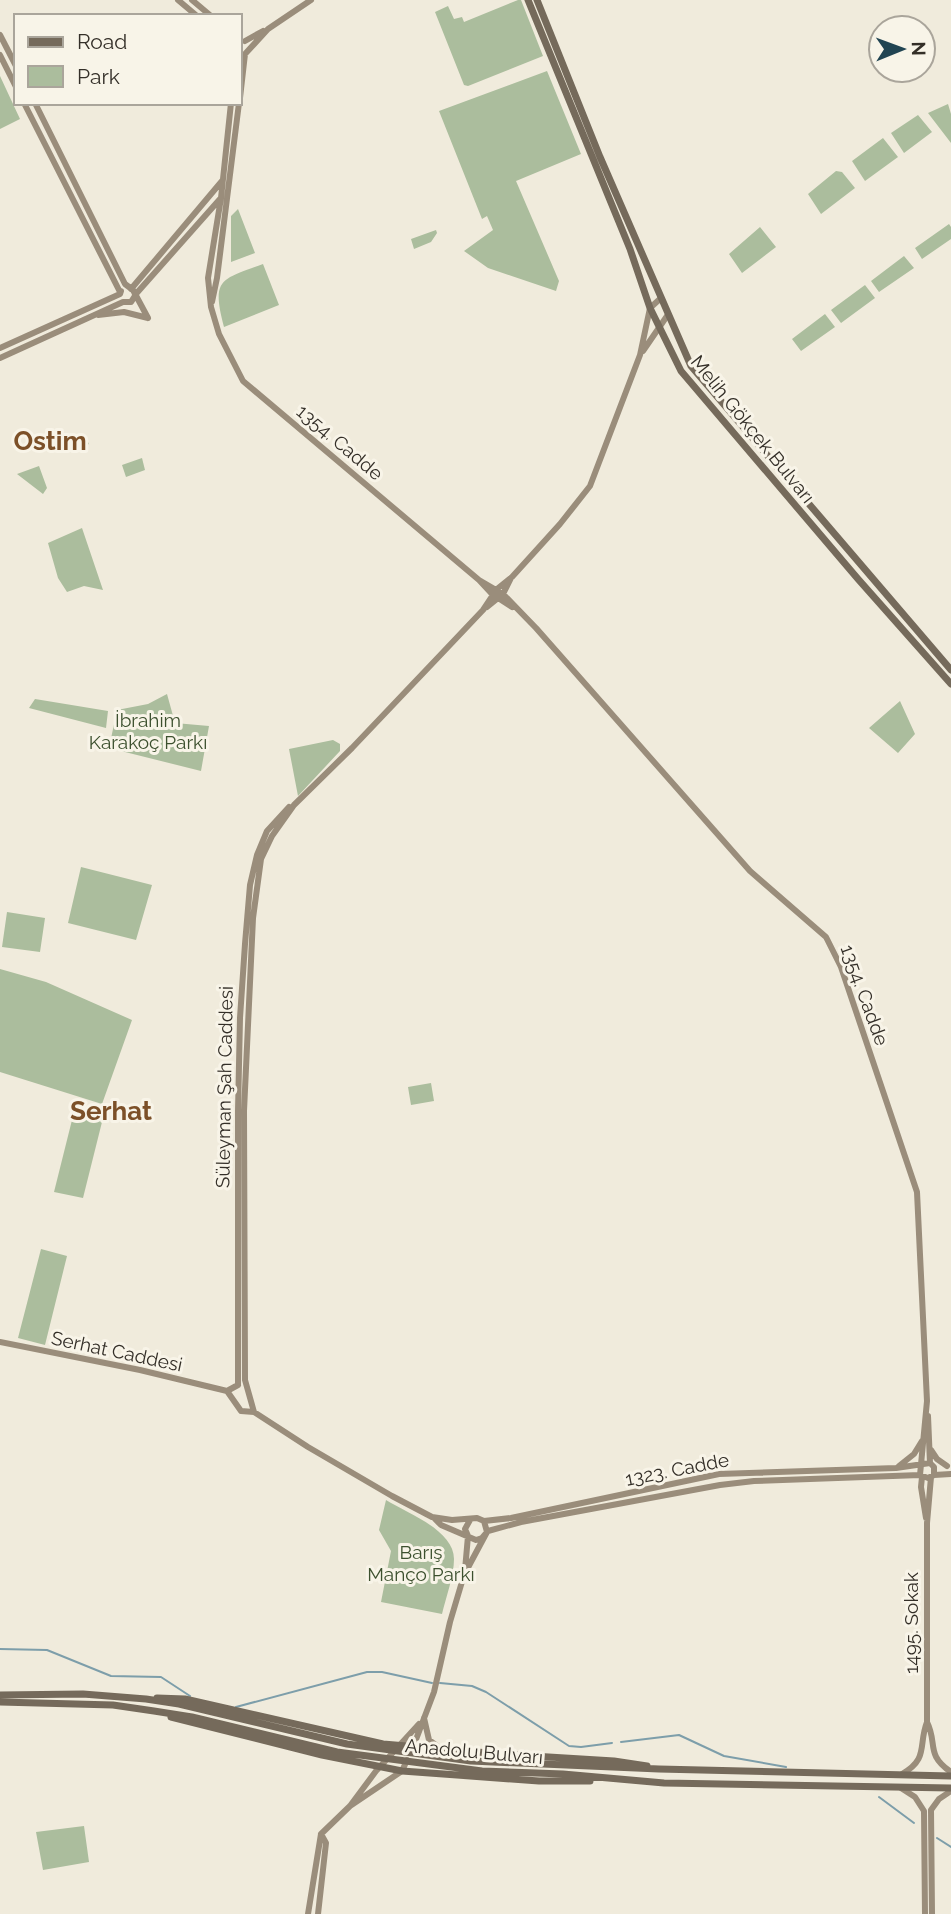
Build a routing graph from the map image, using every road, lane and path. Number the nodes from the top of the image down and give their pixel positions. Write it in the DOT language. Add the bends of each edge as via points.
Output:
graph roads {
  1 [pos="178,0"];
  2 [pos="192,0"];
  3 [pos="311,0"];
  4 [pos="528,0"];
  5 [pos="537,0"];
  6 [pos="195,14"];
  7 [pos="209,14"];
  8 [pos="268,29"];
  9 [pos="0,35"];
  10 [pos="242,40"];
  11 [pos="245,53"];
  12 [pos="0,55"];
  13 [pos="14,62"];
  14 [pos="242,80"];
  15 [pos="14,83"];
  16 [pos="25,105"];
  17 [pos="35,105"];
  18 [pos="231,105"];
  19 [pos="239,105"];
  20 [pos="65,164"];
  21 [pos="57,169"];
  22 [pos="226,179"];
  23 [pos="228,188"];
  24 [pos="221,198"];
  25 [pos="202,220"];
  26 [pos="216,225"];
  27 [pos="209,268"];
  28 [pos="218,269"];
  29 [pos="208,278"];
  30 [pos="217,278"];
  31 [pos="133,292"];
  32 [pos="120,293"];
  33 [pos="661,298"];
  34 [pos="124,302"];
  35 [pos="211,307"];
  36 [pos="650,308"];
  37 [pos="90,316"];
  38 [pos="667,316"];
  39 [pos="148,318"];
  40 [pos="659,325"];
  41 [pos="0,348"];
  42 [pos="640,355"];
  43 [pos="0,358"];
  44 [pos="497,594"];
  45 [pos="951,670"];
  46 [pos="951,684"];
  47 [pos="294,805"];
  48 [pos="0,1342"];
  49 [pos="238,1385"];
  50 [pos="227,1391"];
  51 [pos="250,1394"];
  52 [pos="927,1401"];
  53 [pos="254,1412"];
  54 [pos="923,1440"];
  55 [pos="931,1450"];
  56 [pos="921,1466"];
  57 [pos="949,1466"];
  58 [pos="896,1468"];
  59 [pos="754,1471"];
  60 [pos="932,1471"];
  61 [pos="719,1474"];
  62 [pos="951,1474"];
  63 [pos="921,1476"];
  64 [pos="754,1481"];
  65 [pos="720,1485"];
  66 [pos="432,1517"];
  67 [pos="470,1520"];
  68 [pos="484,1521"];
  69 [pos="927,1523"];
  70 [pos="468,1536"];
  71 [pos="484,1536"];
  72 [pos="464,1575"];
  73 [pos="0,1695"];
  74 [pos="146,1699"];
  75 [pos="0,1702"];
  76 [pos="154,1711"];
  77 [pos="424,1716"];
  78 [pos="927,1722"];
  79 [pos="401,1745"];
  80 [pos="413,1747"];
  81 [pos="441,1749"];
  82 [pos="470,1765"];
  83 [pos="381,1767"];
  84 [pos="659,1769"];
  85 [pos="402,1771"];
  86 [pos="951,1774"];
  87 [pos="900,1775"];
  88 [pos="618,1779"];
  89 [pos="900,1787"];
  90 [pos="951,1789"];
  91 [pos="350,1805"];
  92 [pos="927,1833"];
  93 [pos="321,1834"];
  94 [pos="928,1873"];
  95 [pos="311,1898"];
  96 [pos="320,1898"];
  97 [pos="308,1914"];
  98 [pos="318,1914"];
  99 [pos="925,1914"];
  100 [pos="932,1914"];
  1 -- 6 [label="main road"];
  2 -- 7 [label="main road"];
  3 -- 8 [label="main road"];
  4 -- 36 [label="main road, Melih Gökçek Bulvarı"];
  5 -- 33 [label="main road, Melih Gökçek Bulvarı"];
  8 -- 10 [label="main road"];
  8 -- 11 [label="main road"];
  9 -- 13 [label="main road"];
  10 -- 11 [label="main road"];
  11 -- 14 [label="main road"];
  12 -- 15 [label="main road"];
  16 -- 21 [label="main road"];
  17 -- 20 [label="main road"];
  18 -- 22 [label="main road, 1354. Cadde"];
  19 -- 22 [label="main road, 1354. Cadde"];
  20 -- 21 [label="main road"];
  20 -- 31 [label="main road"];
  21 -- 32 [label="main road"];
  22 -- 23 [label="main road, 1354. Cadde"];
  22 -- 24 [label="main road, 1354. Cadde"];
  22 -- 31 [label="main road"];
  23 -- 24 [label="main road"];
  23 -- 28 [label="main road, 1354. Cadde"];
  24 -- 25 [label="main road"];
  24 -- 26 [label="main road, 1354. Cadde"];
  25 -- 26 [label="main road"];
  25 -- 31 [label="main road"];
  26 -- 27 [label="main road, 1354. Cadde"];
  27 -- 28 [label="main road"];
  27 -- 29 [label="main road, 1354. Cadde"];
  28 -- 30 [label="main road, 1354. Cadde"];
  29 -- 30 [label="main road"];
  29 -- 35 [label="main road, 1354. Cadde"];
  30 -- 35 [label="main road, 1354. Cadde"];
  31 -- 32 [label="main road" via="123,289"];
  31 -- 34 [label="main road" via="133,301"];
  31 -- 39 [label="main road"];
  32 -- 34 [label="main road"];
  32 -- 41 [label="main road"];
  33 -- 36 [label="main road"];
  33 -- 38 [label="main road, Melih Gökçek Bulvarı"];
  34 -- 37 [label="main road"];
  34 -- 39 [label="main road"];
  35 -- 44 [label="main road, 1354. Cadde" via="243,381"];
  36 -- 40 [label="main road, Melih Gökçek Bulvarı"];
  36 -- 42 [label="main road"];
  37 -- 39 [label="main road" via="124,313"];
  37 -- 43 [label="main road"];
  38 -- 40 [label="main road"];
  38 -- 45 [label="main road, Melih Gökçek Bulvarı" via="691,366 708,388"];
  40 -- 42 [label="main road"];
  40 -- 46 [label="main road, Melih Gökçek Bulvarı" via="681,372"];
  42 -- 44 [label="main road" via="590,486"];
  44 -- 47 [label="main road, Süleyman Şah Caddesi"];
  44 -- 52 [label="main road, 1354. Cadde" via="536,628 750,871 827,937 917,1192"];
  47 -- 49 [label="main road, Süleyman Şah Caddesi" via="268,831 250,885 240,1018"];
  47 -- 51 [label="main road, Süleyman Şah Caddesi" via="261,859 253,918 244,1111 245,1380"];
  48 -- 50 [label="main road, Serhat Caddesi"];
  49 -- 50 [label="main road"];
  49 -- 51 [label="main road"];
  50 -- 53 [label="main road, Serhat Caddesi" via="241,1411"];
  51 -- 53 [label="main road"];
  52 -- 54 [label="main road, 1354. Cadde"];
  52 -- 55 [label="main road, 1495. Sokak"];
  53 -- 66 [label="main road, Serhat Caddesi"];
  54 -- 56 [label="main road, 1354. Cadde"];
  54 -- 58 [label="main road"];
  55 -- 57 [label="main road"];
  55 -- 60 [label="main road, 1495. Sokak"];
  56 -- 58 [label="main road, 1323. Cadde"];
  56 -- 60 [label="main road, 1323. Cadde" via="925,1463"];
  56 -- 63 [label="main road, 1354. Cadde"];
  57 -- 60 [label="main road"];
  58 -- 59 [label="main road, 1323. Cadde"];
  59 -- 61 [label="main road, 1323. Cadde"];
  59 -- 64 [label="main road"];
  60 -- 62 [label="main road"];
  60 -- 63 [label="main road"];
  60 -- 69 [label="main road, 1495. Sokak"];
  61 -- 65 [label="main road"];
  61 -- 68 [label="main road, 1323. Cadde"];
  63 -- 64 [label="main road"];
  63 -- 69 [label="main road, 1495. Sokak"];
  64 -- 65 [label="main road"];
  65 -- 71 [label="main road" via="521,1522"];
  66 -- 67 [label="main road"];
  66 -- 70 [label="main road, Serhat Caddesi"];
  67 -- 68 [label="main road"];
  67 -- 70 [label="main road" via="465,1529"];
  68 -- 71 [label="main road"];
  69 -- 78 [label="main road, 1495. Sokak"];
  70 -- 71 [label="main road" via="476,1540"];
  70 -- 72 [label="main road"];
  71 -- 72 [label="main road"];
  72 -- 77 [label="main road"];
  73 -- 74 [label="main road, Anadolu Bulvarı"];
  74 -- 79 [label="main road" via="185,1699"];
  74 -- 82 [label="main road, Anadolu Bulvarı" via="313,1738"];
  75 -- 76 [label="main road, Anadolu Bulvarı" via="113,1705"];
  76 -- 82 [label="main road, Anadolu Bulvarı" via="364,1757"];
  76 -- 83 [label="main road"];
  77 -- 79 [label="main road"];
  77 -- 80 [label="main road"];
  77 -- 81 [label="main road" via="429,1740"];
  78 -- 86 [label="main road, 1495. Sokak" via="934,1754"];
  78 -- 87 [label="main road, 1495. Sokak" via="923,1750 915,1766"];
  79 -- 80 [label="main road"];
  79 -- 83 [label="main road"];
  80 -- 81 [label="main road"];
  80 -- 85 [label="main road"];
  81 -- 84 [label="main road" via="614,1761"];
  82 -- 84 [label="main road, Anadolu Bulvarı"];
  82 -- 88 [label="main road, Anadolu Bulvarı"];
  83 -- 85 [label="main road"];
  83 -- 91 [label="main road"];
  84 -- 87 [label="main road, Anadolu Bulvarı"];
  85 -- 88 [label="main road" via="539,1781"];
  85 -- 91 [label="main road"];
  86 -- 87 [label="main road, Anadolu Bulvarı"];
  88 -- 89 [label="main road, Anadolu Bulvarı"];
  89 -- 90 [label="main road, Anadolu Bulvarı"];
  89 -- 92 [label="main road" via="920,1803"];
  90 -- 92 [label="main road" via="931,1810"];
  91 -- 93 [label="main road"];
  92 -- 94 [label="main road"];
  93 -- 95 [label="main road"];
  93 -- 96 [label="main road" via="326,1843"];
  94 -- 99 [label="main road"];
  94 -- 100 [label="main road"];
  95 -- 96 [label="main road"];
  95 -- 97 [label="main road"];
  96 -- 98 [label="main road"];
}
